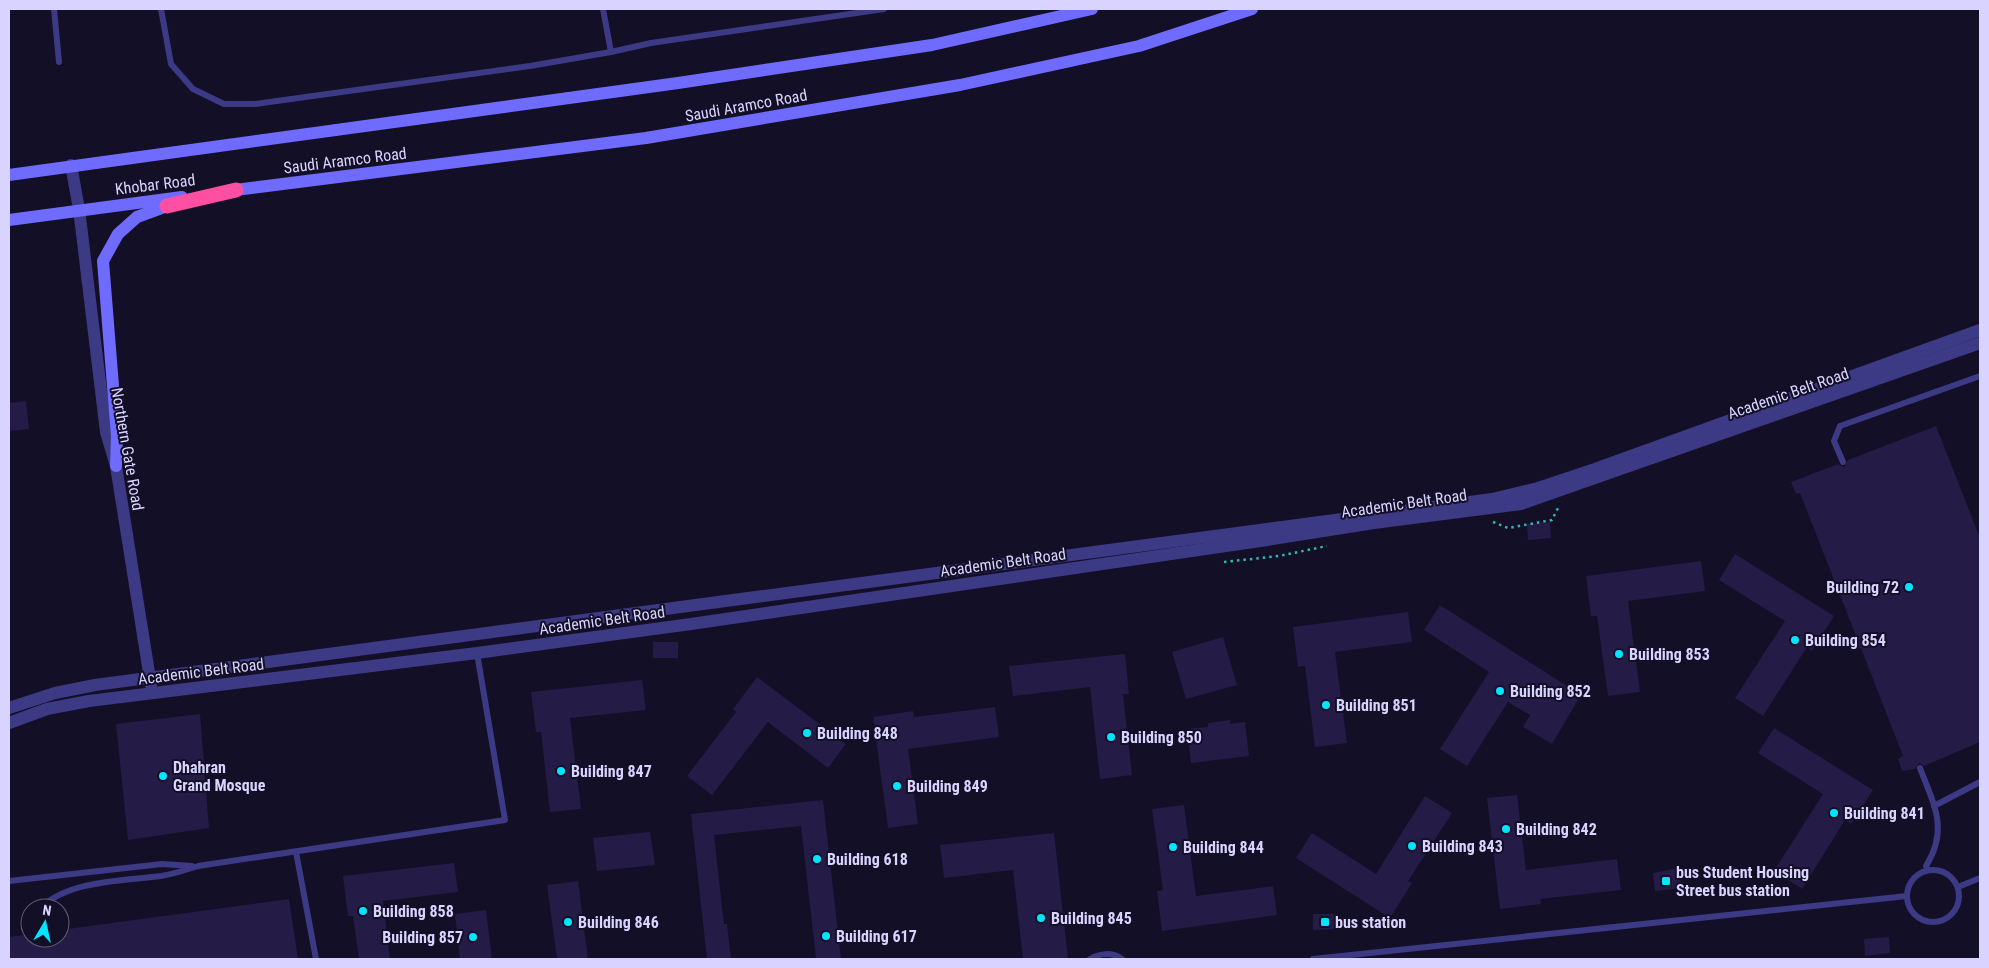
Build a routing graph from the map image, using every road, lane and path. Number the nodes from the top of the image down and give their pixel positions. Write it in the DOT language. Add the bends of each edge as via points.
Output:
graph roads {
  1 [pos="54,9"];
  2 [pos="160,9"];
  3 [pos="603,9"];
  4 [pos="884,9"];
  5 [pos="1092,9"];
  6 [pos="1252,9"];
  7 [pos="611,52"];
  8 [pos="59,62"];
  9 [pos="71,165"];
  10 [pos="9,175"];
  11 [pos="236,190"];
  12 [pos="167,206"];
  13 [pos="79,209"];
  14 [pos="9,220"];
  15 [pos="1980,330"];
  16 [pos="1980,343"];
  17 [pos="1980,376"];
  18 [pos="1843,462"];
  19 [pos="116,466"];
  20 [pos="478,653"];
  21 [pos="150,678"];
  22 [pos="152,693"];
  23 [pos="9,708"];
  24 [pos="9,723"];
  25 [pos="1920,768"];
  26 [pos="1980,782"];
  27 [pos="1934,806"];
  28 [pos="296,852"];
  29 [pos="198,866"];
  30 [pos="1928,870"];
  31 [pos="1980,878"];
  32 [pos="9,881"];
  33 [pos="1958,887"];
  34 [pos="1906,896"];
  35 [pos="57,898"];
  36 [pos="316,959"];
  37 [pos="1090,959"];
  38 [pos="1122,959"];
  39 [pos="1313,959"];
  1 -- 8 [label="lane"];
  2 -- 7 [label="lane" via="171,64 193,89 224,104 255,104"];
  3 -- 7 [label="lane"];
  4 -- 7 [label="lane" via="651,43"];
  5 -- 9 [label="main road, Saudi Aramco Road" via="932,45 874,54 668,85"];
  6 -- 11 [label="main road, Saudi Aramco Road" via="1139,46 960,85 646,138"];
  9 -- 10 [label="main road, Saudi Aramco Road"];
  9 -- 13 [label="street, Northern Gate Road"];
  11 -- 12 [label="highway"];
  11 -- 13 [label="main road, Khobar Road"];
  12 -- 19 [label="main road" via="137,217 118,234 103,261 117,436"];
  13 -- 14 [label="main road, Khobar Road"];
  13 -- 19 [label="street, Northern Gate Road" via="106,432"];
  15 -- 21 [label="street, Academic Belt Road" via="1595,469 1538,488 1492,498"];
  16 -- 20 [label="street, Academic Belt Road" via="1522,504"];
  17 -- 18 [label="lane" via="1840,426 1834,441"];
  19 -- 21 [label="street, Northern Gate Road"];
  20 -- 22 [label="street, Academic Belt Road"];
  20 -- 28 [label="lane" via="504,820"];
  21 -- 22 [label="street, Northern Gate Road"];
  21 -- 23 [label="street, Academic Belt Road" via="55,693"];
  22 -- 24 [label="street, Academic Belt Road" via="47,708"];
  25 -- 27 [label="lane"];
  26 -- 27 [label="lane"];
  27 -- 30 [label="lane" via="1939,834 1935,852 1926,866"];
  28 -- 29 [label="lane"];
  28 -- 36 [label="lane"];
  29 -- 32 [label="lane" via="162,864"];
  29 -- 35 [label="lane" via="163,876 88,885"];
  30 -- 33 [label="lane" via="1943,872"];
  30 -- 34 [label="lane" via="1915,877"];
  31 -- 33 [label="lane"];
  33 -- 34 [label="lane" via="1960,896 1955,911 1949,918 1934,923 1918,918"];
  34 -- 39 [label="lane"];
  37 -- 38 [label="lane" via="1110,954"];
}
